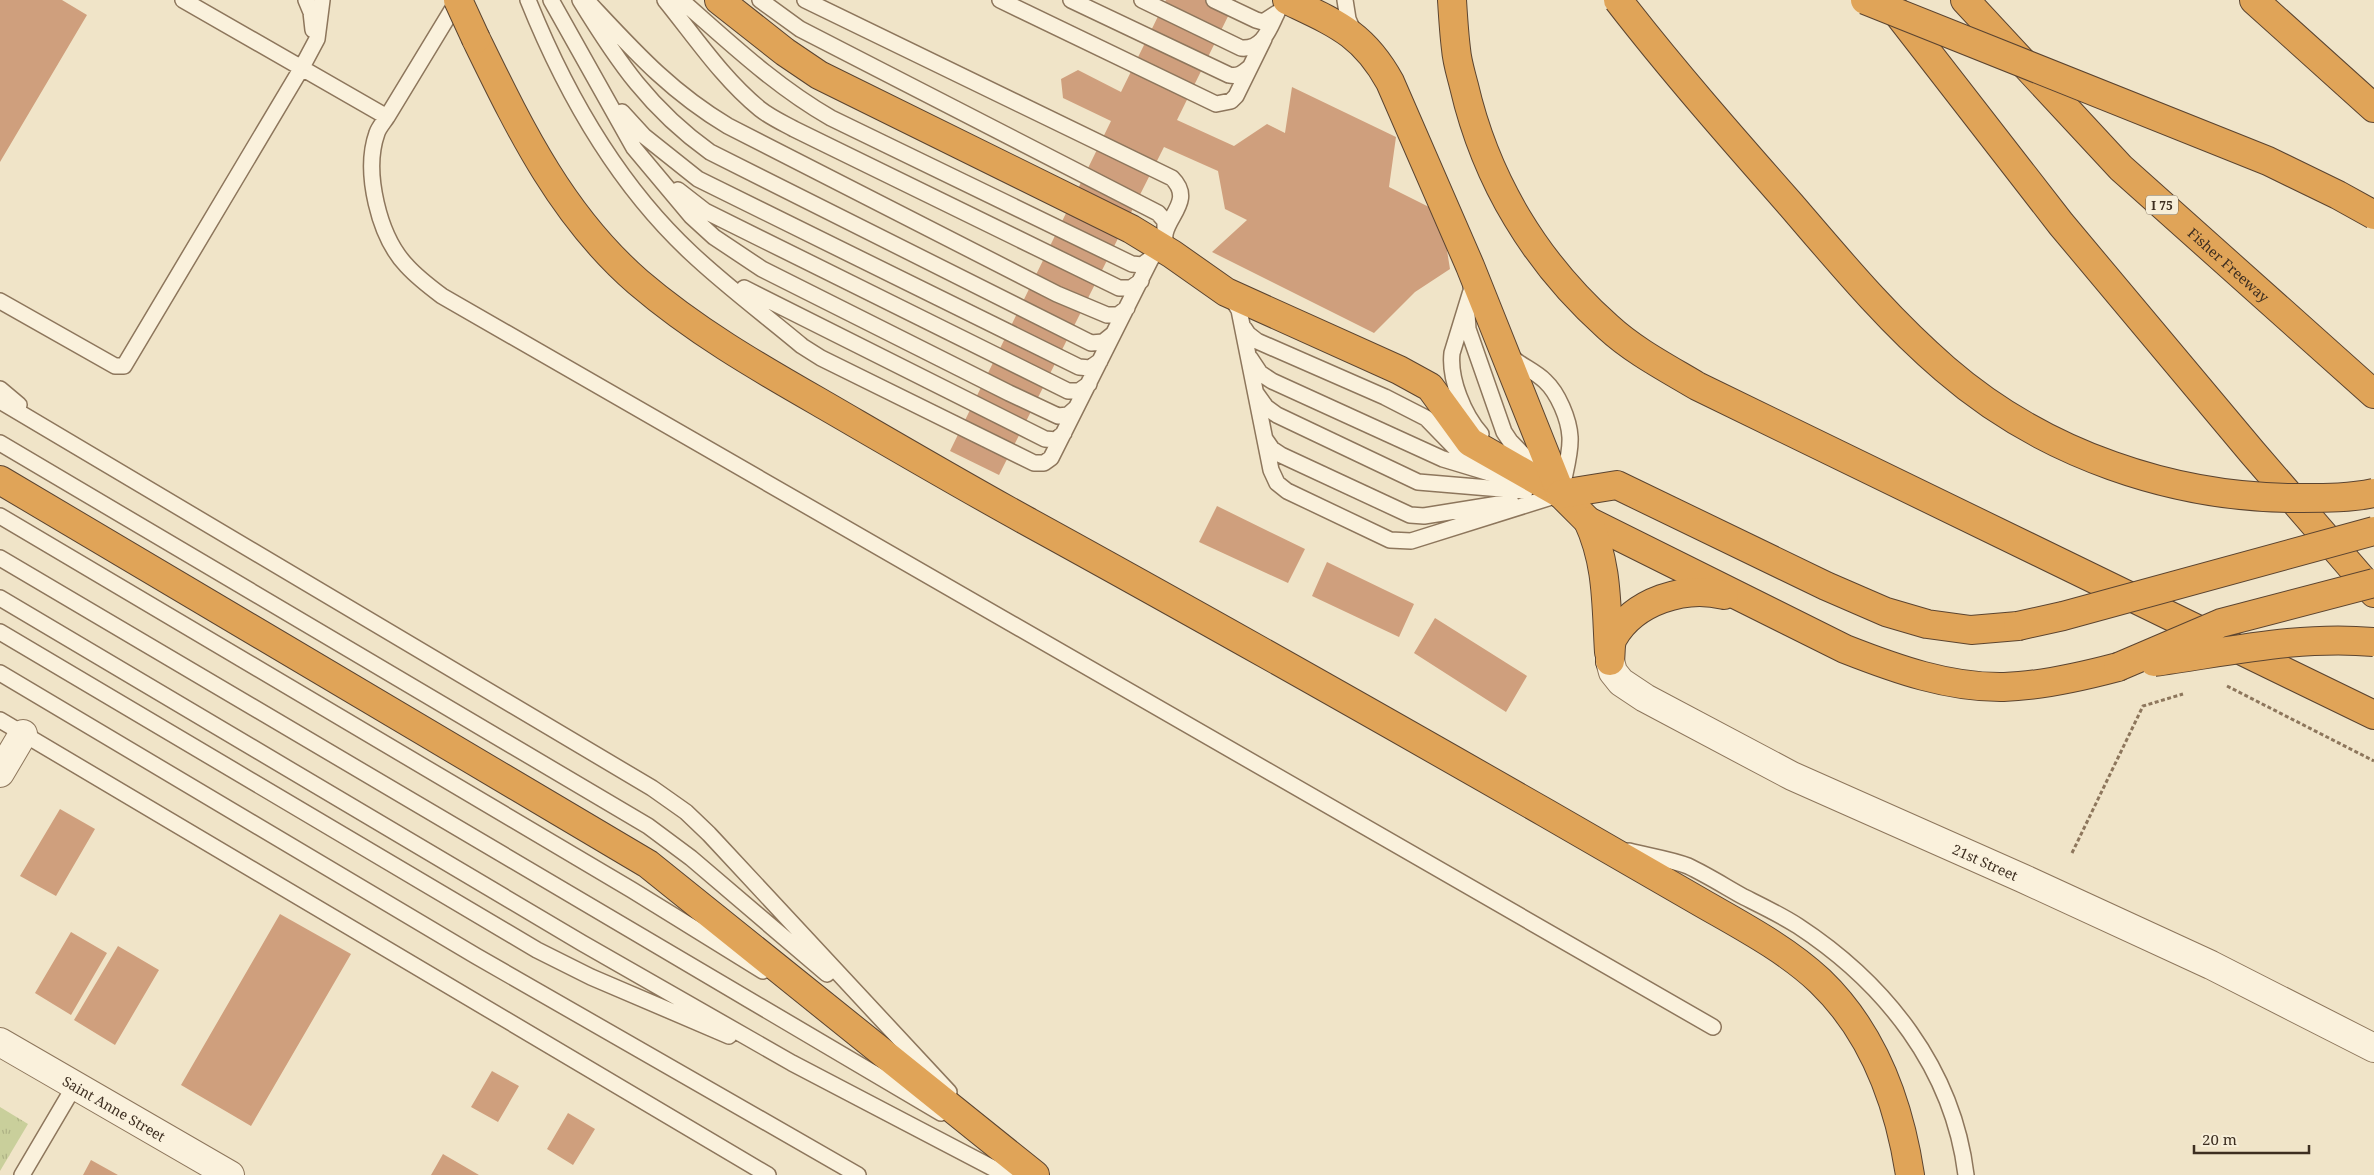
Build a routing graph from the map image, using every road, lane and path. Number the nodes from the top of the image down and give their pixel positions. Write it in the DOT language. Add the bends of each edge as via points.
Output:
graph roads {
  1 [pos="183,0"];
  2 [pos="306,0"];
  3 [pos="322,0"];
  4 [pos="333,0"];
  5 [pos="458,0"];
  6 [pos="528,0"];
  7 [pos="551,0"];
  8 [pos="580,0"];
  9 [pos="586,0"];
  10 [pos="665,0"];
  11 [pos="681,0"];
  12 [pos="719,0"];
  13 [pos="760,0"];
  14 [pos="805,0"];
  15 [pos="1000,0"];
  16 [pos="1070,0"];
  17 [pos="1142,0"];
  18 [pos="1214,0"];
  19 [pos="1345,0"];
  20 [pos="1452,0"];
  21 [pos="1618,0"];
  22 [pos="1865,0"];
  23 [pos="1887,0"];
  24 [pos="1965,0"];
  25 [pos="2254,0"];
  26 [pos="1289,5"];
  27 [pos="1355,36"];
  28 [pos="316,39"];
  29 [pos="1264,40"];
  30 [pos="309,54"];
  31 [pos="1249,68"];
  32 [pos="301,69"];
  33 [pos="593,76"];
  34 [pos="2374,108"];
  35 [pos="387,116"];
  36 [pos="634,148"];
  37 [pos="2374,215"];
  38 [pos="1163,249"];
  39 [pos="691,253"];
  40 [pos="1470,266"];
  41 [pos="1141,281"];
  42 [pos="1226,292"];
  43 [pos="0,301"];
  44 [pos="1468,304"];
  45 [pos="1127,308"];
  46 [pos="1242,323"];
  47 [pos="1114,334"];
  48 [pos="1249,357"];
  49 [pos="1100,361"];
  50 [pos="1089,384"];
  51 [pos="0,389"];
  52 [pos="1254,389"];
  53 [pos="2374,394"];
  54 [pos="0,401"];
  55 [pos="1076,408"];
  56 [pos="1064,433"];
  57 [pos="55,434"];
  58 [pos="1264,437"];
  59 [pos="0,443"];
  60 [pos="0,480"];
  61 [pos="1561,494"];
  62 [pos="2374,494"];
  63 [pos="0,516"];
  64 [pos="1588,521"];
  65 [pos="2374,531"];
  66 [pos="0,558"];
  67 [pos="2374,583"];
  68 [pos="2374,593"];
  69 [pos="0,598"];
  70 [pos="1775,613"];
  71 [pos="0,632"];
  72 [pos="2374,642"];
  73 [pos="1610,661"];
  74 [pos="2111,669"];
  75 [pos="0,673"];
  76 [pos="2221,683"];
  77 [pos="2186,693"];
  78 [pos="2374,716"];
  79 [pos="0,720"];
  80 [pos="23,734"];
  81 [pos="2374,761"];
  82 [pos="0,773"];
  83 [pos="1601,844"];
  84 [pos="2072,852"];
  85 [pos="839,1017"];
  86 [pos="878,1017"];
  87 [pos="1713,1026"];
  88 [pos="0,1042"];
  89 [pos="2374,1048"];
  90 [pos="792,1063"];
  91 [pos="75,1085"];
  92 [pos="1006,1163"];
  93 [pos="22,1175"];
  94 [pos="230,1175"];
  95 [pos="768,1175"];
  96 [pos="858,1175"];
  97 [pos="1035,1175"];
  98 [pos="1910,1175"];
  99 [pos="1966,1175"];
  1 -- 32 [label="lane"];
  2 -- 30 [label="lane" via="313,24"];
  3 -- 28 [label="lane"];
  4 -- 28 [label="lane"];
  5 -- 35 [label="lane"];
  5 -- 83 [label="highway, bridge" via="514,117 546,174 599,243 636,280 688,321 730,350 928,466"];
  6 -- 39 [label="lane" via="543,38 595,135 639,195"];
  7 -- 33 [label="lane"];
  8 -- 47 [label="lane" via="640,89 684,134 710,152 1091,343 1103,342"];
  9 -- 45 [label="lane" via="665,81 695,106 728,126 1057,294 1107,315 1118,315"];
  10 -- 41 [label="lane" via="744,95 794,129 1119,288 1131,288"];
  11 -- 38 [label="lane" via="775,81 824,113 1132,264 1142,265"];
  12 -- 38 [label="highway" via="777,47 819,75 1104,216"];
  13 -- 38 [label="lane" via="807,33 1158,213 1165,221"];
  14 -- 38 [label="lane" via="1172,178 1182,194"];
  15 -- 31 [label="lane" via="1216,104 1231,101 1236,96"];
  16 -- 31 [label="lane" via="1229,75 1235,76"];
  17 -- 29 [label="lane" via="1241,48 1249,49"];
  18 -- 26 [label="lane" via="1263,22"];
  19 -- 27 [label="lane"];
  20 -- 78 [label="highway" via="1456,51 1469,106 1485,155 1506,201 1570,291 1609,328 1697,386"];
  21 -- 62 [label="highway, bridge" via="1739,146 1905,333 1946,371 1989,404 2043,436 2100,462 2156,480 2224,495 2269,498"];
  22 -- 37 [label="highway, bridge" via="2268,161"];
  23 -- 68 [label="highway" via="2061,224"];
  24 -- 53 [label="highway, Fisher Freeway / I 75" via="2121,168"];
  25 -- 34 [label="highway"];
  26 -- 27 [label="highway"];
  26 -- 29 [label="lane"];
  27 -- 40 [label="highway" via="1369,49 1390,82"];
  28 -- 30 [label="lane"];
  29 -- 31 [label="lane"];
  30 -- 32 [label="lane"];
  32 -- 35 [label="lane"];
  32 -- 43 [label="lane" via="124,366 115,366"];
  33 -- 36 [label="lane"];
  33 -- 49 [label="lane" via="644,136 698,179 1079,368 1090,368"];
  35 -- 87 [label="lane" via="373,150 376,205 393,248 407,266 442,296"];
  36 -- 50 [label="lane" via="684,196 706,211 1068,391 1079,391"];
  36 -- 55 [label="lane" via="697,221 714,237 762,269 1058,416 1068,415"];
  38 -- 41 [label="lane"];
  38 -- 42 [label="highway"];
  39 -- 56 [label="lane" via="760,298 997,417 1045,439 1056,440"];
  39 -- 56 [label="lane" via="802,346 821,358 1034,463 1048,460"];
  40 -- 44 [label="lane" via="1472,279"];
  40 -- 61 [label="highway"];
  41 -- 45 [label="lane"];
  42 -- 46 [label="lane" via="1239,310"];
  42 -- 61 [label="highway" via="1430,387 1470,442"];
  44 -- 61 [label="lane" via="1468,329 1504,432"];
  44 -- 61 [label="lane" via="1451,363 1471,422 1486,440"];
  45 -- 47 [label="lane"];
  46 -- 48 [label="lane"];
  46 -- 61 [label="lane" via="1257,341 1426,418 1461,454"];
  47 -- 49 [label="lane"];
  48 -- 52 [label="lane"];
  48 -- 61 [label="lane" via="1260,373 1272,381 1443,459"];
  49 -- 50 [label="lane"];
  50 -- 55 [label="lane"];
  51 -- 57 [label="lane"];
  52 -- 58 [label="lane"];
  52 -- 61 [label="lane" via="1266,407 1277,415 1418,482"];
  54 -- 57 [label="lane"];
  55 -- 56 [label="lane"];
  57 -- 86 [label="lane" via="673,802 709,834"];
  58 -- 61 [label="lane" via="1281,455 1416,516"];
  58 -- 61 [label="lane" via="1270,470 1287,491 1396,541 1411,541"];
  59 -- 86 [label="lane" via="648,826"];
  60 -- 85 [label="highway" via="648,864"];
  61 -- 64 [label="highway"];
  61 -- 65 [label="highway, bridge" via="1617,485 1886,612 1926,624 1971,630 2018,626 2063,616"];
  63 -- 85 [label="lane" via="632,890"];
  64 -- 70 [label="highway"];
  64 -- 73 [label="highway" via="1603,561"];
  66 -- 92 [label="lane"];
  67 -- 74 [label="highway, bridge" via="2221,623"];
  69 -- 90 [label="lane" via="582,943"];
  70 -- 73 [label="highway" via="1711,591 1684,592 1642,608 1623,625 1612,640"];
  70 -- 74 [label="highway" via="1889,666 1970,685 2006,687"];
  71 -- 90 [label="lane" via="537,950 591,977"];
  72 -- 74 [label="highway, bridge" via="2278,643"];
  73 -- 89 [label="street, 21st Street" via="1621,682 1645,698 1792,776 2202,961"];
  75 -- 96 [label="lane" via="476,956"];
  76 -- 81 [label="path"];
  77 -- 84 [label="path" via="2143,706"];
  79 -- 80 [label="lane"];
  80 -- 82 [label="street"];
  80 -- 95 [label="lane"];
  83 -- 98 [label="highway" via="1753,933 1795,960 1820,982 1849,1014 1873,1051 1892,1096"];
  83 -- 99 [label="lane" via="1686,866 1796,924 1852,966 1884,997 1931,1065 1946,1097"];
  85 -- 92 [label="highway"];
  86 -- 92 [label="lane"];
  88 -- 91 [label="street, Saint Anne Street"];
  90 -- 92 [label="lane"];
  91 -- 93 [label="lane"];
  91 -- 94 [label="street, Saint Anne Street"];
  92 -- 97 [label="highway"];
}
